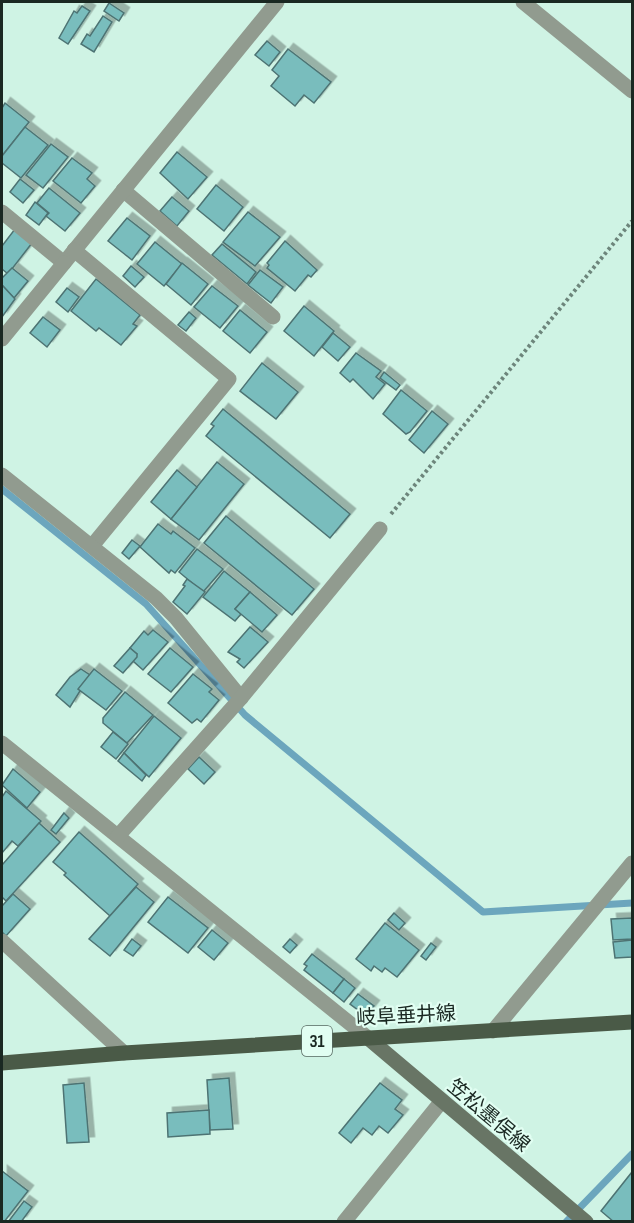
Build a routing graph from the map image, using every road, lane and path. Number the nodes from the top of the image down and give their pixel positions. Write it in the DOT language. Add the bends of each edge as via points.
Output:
graph roads {
  1 [pos="277,2"];
  2 [pos="523,2"];
  3 [pos="633,91"];
  4 [pos="123,190"];
  5 [pos="2,212"];
  6 [pos="633,221"];
  7 [pos="74,250"];
  8 [pos="64,263"];
  9 [pos="273,317"];
  10 [pos="2,339"];
  11 [pos="2,475"];
  12 [pos="380,529"];
  13 [pos="92,546"];
  14 [pos="242,698"];
  15 [pos="2,743"];
  16 [pos="118,836"];
  17 [pos="633,863"];
  18 [pos="2,941"];
  19 [pos="633,1022"];
  20 [pos="493,1031"];
  21 [pos="368,1038"];
  22 [pos="124,1053"];
  23 [pos="2,1063"];
  24 [pos="441,1102"];
  25 [pos="344,1221"];
  26 [pos="586,1221"];
  1 -- 4 [label="street"];
  2 -- 3 [label="street"];
  4 -- 7 [label="street"];
  4 -- 9 [label="street"];
  5 -- 8 [label="street"];
  6 -- 12 [label="path"];
  7 -- 8 [label="street"];
  7 -- 13 [label="street" via="229,378"];
  8 -- 10 [label="street"];
  11 -- 13 [label="street"];
  12 -- 14 [label="street"];
  13 -- 14 [label="street" via="177,618"];
  14 -- 16 [label="street"];
  15 -- 16 [label="street"];
  16 -- 21 [label="street"];
  17 -- 20 [label="street"];
  18 -- 22 [label="street"];
  19 -- 20 [label="main road, 岐阜垂井線 / 31"];
  20 -- 21 [label="main road, 岐阜垂井線 / 31"];
  21 -- 22 [label="main road, 岐阜垂井線 / 31"];
  21 -- 24 [label="main road, 笠松墨俣線"];
  22 -- 23 [label="main road, 岐阜垂井線 / 31"];
  24 -- 25 [label="street"];
  24 -- 26 [label="main road, 笠松墨俣線"];
}
